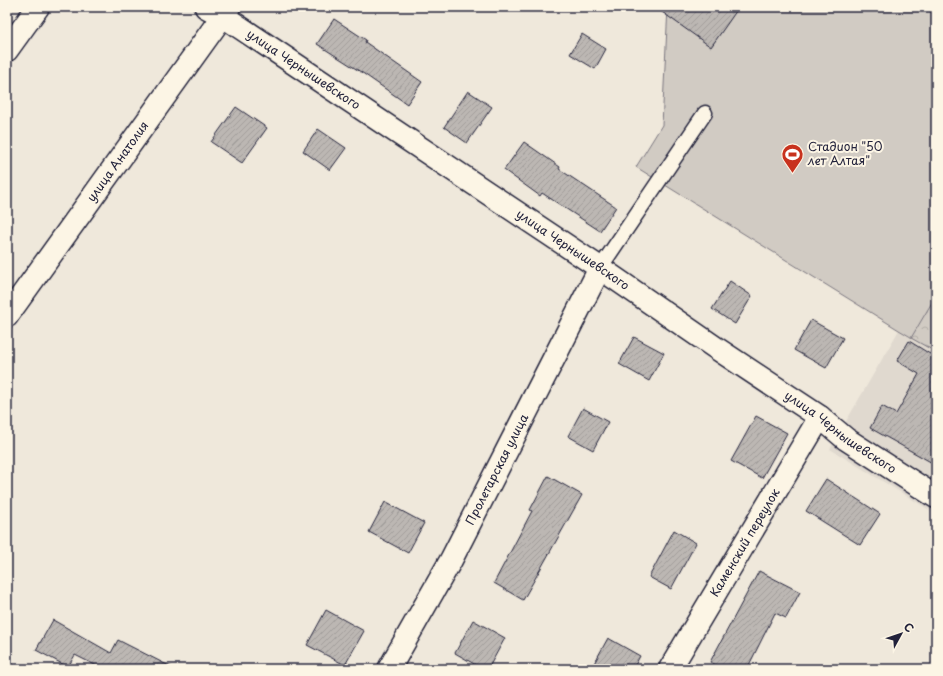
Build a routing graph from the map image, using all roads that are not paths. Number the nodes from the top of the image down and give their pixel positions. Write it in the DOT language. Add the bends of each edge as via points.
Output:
graph roads {
  1 [pos="38,7"];
  2 [pos="219,10"];
  3 [pos="7,50"];
  4 [pos="705,113"];
  5 [pos="600,268"];
  6 [pos="7,316"];
  7 [pos="820,417"];
  8 [pos="936,497"];
  9 [pos="389,669"];
  10 [pos="670,669"];
  1 -- 3 [label="street"];
  2 -- 5 [label="street, улица Чернышевского"];
  2 -- 6 [label="street, улица Анатолия"];
  4 -- 5 [label="lane"];
  5 -- 7 [label="street, улица Чернышевского"];
  5 -- 9 [label="street, Пролетарская улица" via="451,560"];
  7 -- 8 [label="street, улица Чернышевского" via="846,439"];
  7 -- 10 [label="street, Каменский переулок"];
}
